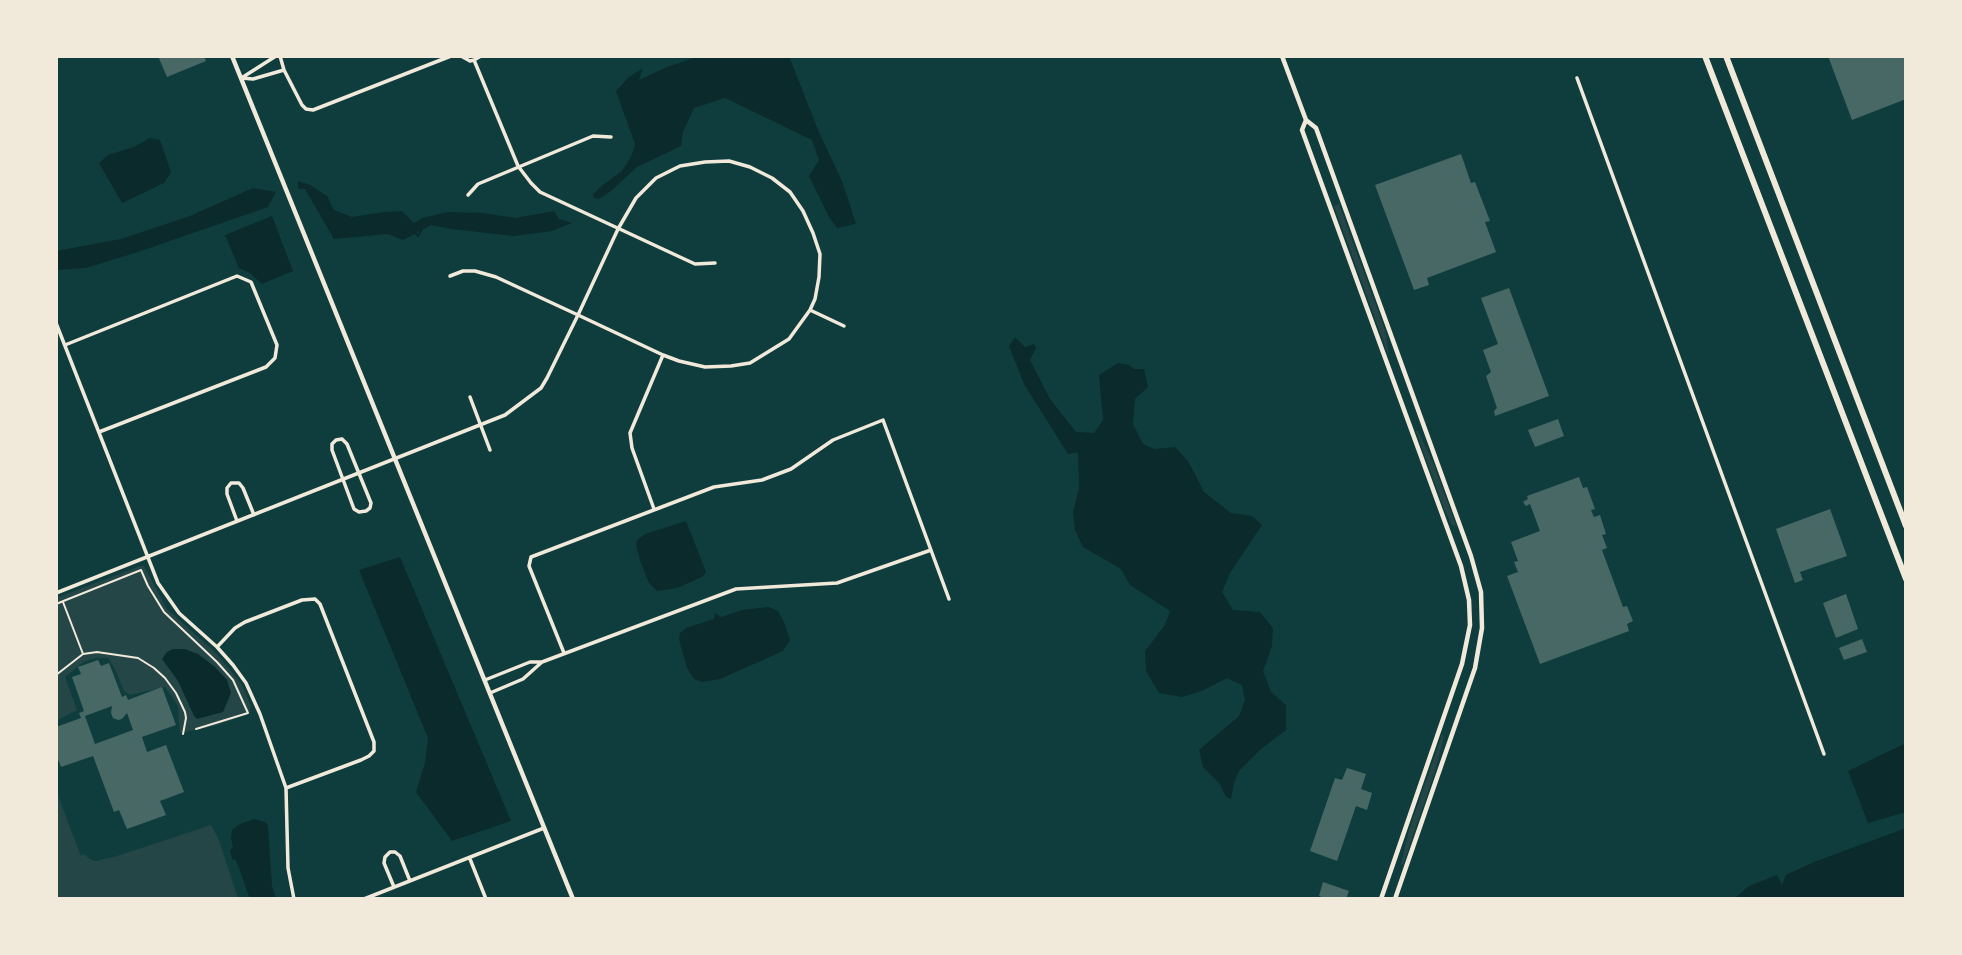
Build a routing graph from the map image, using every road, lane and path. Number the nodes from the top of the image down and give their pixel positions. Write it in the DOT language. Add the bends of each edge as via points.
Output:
graph roads {
  1 [pos="232,56"];
  2 [pos="278,56"];
  3 [pos="451,56"];
  4 [pos="461,56"];
  5 [pos="481,56"];
  6 [pos="1282,56"];
  7 [pos="1705,56"];
  8 [pos="1726,56"];
  9 [pos="474,60"];
  10 [pos="284,70"];
  11 [pos="241,78"];
  12 [pos="1577,78"];
  13 [pos="1306,120"];
  14 [pos="611,137"];
  15 [pos="518,166"];
  16 [pos="468,195"];
  17 [pos="618,229"];
  18 [pos="715,263"];
  19 [pos="450,276"];
  20 [pos="810,310"];
  21 [pos="578,315"];
  22 [pos="56,323"];
  23 [pos="844,326"];
  24 [pos="65,345"];
  25 [pos="663,355"];
  26 [pos="470,397"];
  27 [pos="480,425"];
  28 [pos="99,432"];
  29 [pos="489,450"];
  30 [pos="394,459"];
  31 [pos="360,474"];
  32 [pos="342,480"];
  33 [pos="654,509"];
  34 [pos="254,515"];
  35 [pos="237,521"];
  36 [pos="1906,526"];
  37 [pos="931,550"];
  38 [pos="147,557"];
  39 [pos="1906,579"];
  40 [pos="56,591"];
  41 [pos="949,599"];
  42 [pos="63,602"];
  43 [pos="56,604"];
  44 [pos="217,647"];
  45 [pos="564,653"];
  46 [pos="83,654"];
  47 [pos="542,662"];
  48 [pos="56,675"];
  49 [pos="485,680"];
  50 [pos="490,693"];
  51 [pos="196,729"];
  52 [pos="183,734"];
  53 [pos="1824,754"];
  54 [pos="286,788"];
  55 [pos="544,828"];
  56 [pos="470,858"];
  57 [pos="410,881"];
  58 [pos="394,887"];
  59 [pos="294,899"];
  60 [pos="364,899"];
  61 [pos="486,899"];
  62 [pos="573,899"];
  63 [pos="1381,899"];
  64 [pos="1395,899"];
  1 -- 11 [label="street"];
  2 -- 10 [label="street"];
  2 -- 11 [label="street"];
  3 -- 10 [label="street" via="313,110 302,105"];
  4 -- 9 [label="street"];
  5 -- 9 [label="street"];
  6 -- 13 [label="street"];
  7 -- 39 [label="highway"];
  8 -- 36 [label="highway"];
  9 -- 15 [label="street"];
  10 -- 11 [label="street"];
  11 -- 30 [label="street"];
  12 -- 53 [label="street"];
  13 -- 63 [label="street" via="1302,130 1461,566 1469,600 1470,625 1462,664"];
  13 -- 64 [label="street" via="1319,138 1481,592 1479,654"];
  14 -- 15 [label="street" via="593,135"];
  15 -- 16 [label="street" via="478,184"];
  15 -- 17 [label="street" via="540,192"];
  17 -- 18 [label="street" via="695,264"];
  17 -- 20 [label="street" via="636,198 656,178 680,166 729,161 750,167 790,192 813,233 820,254"];
  17 -- 21 [label="street"];
  19 -- 21 [label="street" via="475,271 496,277"];
  20 -- 23 [label="street"];
  20 -- 25 [label="street" via="789,339 750,363 705,367"];
  21 -- 25 [label="street"];
  21 -- 27 [label="street" via="541,388 505,415"];
  22 -- 24 [label="street"];
  24 -- 28 [label="street"];
  24 -- 28 [label="street" via="237,276 251,282 277,345 275,358 266,367"];
  25 -- 33 [label="street" via="630,433"];
  26 -- 27 [label="street"];
  27 -- 29 [label="street"];
  27 -- 30 [label="street"];
  28 -- 38 [label="street"];
  30 -- 31 [label="street"];
  30 -- 49 [label="street"];
  31 -- 32 [label="street"];
  31 -- 32 [label="street" via="371,503 366,511 354,509"];
  31 -- 32 [label="street" via="347,444 336,440 331,450"];
  32 -- 34 [label="street"];
  33 -- 37 [label="street" via="714,487 762,480 791,469 833,440 883,420"];
  33 -- 45 [label="street" via="531,557 528,566"];
  34 -- 35 [label="street"];
  34 -- 35 [label="street" via="240,483 232,484 227,494"];
  35 -- 38 [label="street"];
  37 -- 41 [label="street"];
  37 -- 45 [label="street" via="838,583 736,589"];
  38 -- 40 [label="street"];
  38 -- 44 [label="street" via="163,593"];
  42 -- 43 [label="path"];
  42 -- 46 [label="path"];
  42 -- 51 [label="path" via="141,570 164,612 233,680 248,713"];
  44 -- 54 [label="street" via="246,683"];
  44 -- 54 [label="street" via="245,622 302,600 315,599 322,610 374,751"];
  45 -- 47 [label="street"];
  46 -- 48 [label="path"];
  46 -- 52 [label="path" via="138,658 154,668 176,693 185,712"];
  47 -- 49 [label="street" via="530,662"];
  47 -- 50 [label="street" via="523,680"];
  49 -- 50 [label="street"];
  50 -- 55 [label="street"];
  54 -- 59 [label="street" via="288,868"];
  55 -- 56 [label="street"];
  55 -- 62 [label="street"];
  56 -- 57 [label="street"];
  56 -- 61 [label="street"];
  57 -- 58 [label="street"];
  57 -- 58 [label="street" via="400,856 390,852 384,863"];
  58 -- 60 [label="street"];
}
